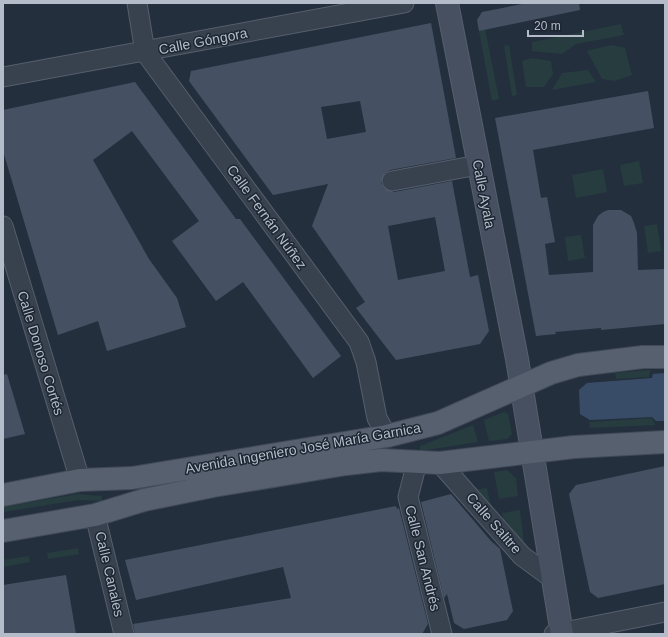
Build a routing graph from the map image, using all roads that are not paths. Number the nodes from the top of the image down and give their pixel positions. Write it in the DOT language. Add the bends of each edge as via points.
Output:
graph roads {
  1 [pos="137,3"];
  2 [pos="404,3"];
  3 [pos="447,3"];
  4 [pos="145,52"];
  5 [pos="3,77"];
  6 [pos="478,165"];
  7 [pos="392,181"];
  8 [pos="3,226"];
  9 [pos="665,357"];
  10 [pos="521,386"];
  11 [pos="387,436"];
  12 [pos="665,442"];
  13 [pos="531,452"];
  14 [pos="431,462"];
  15 [pos="80,480"];
  16 [pos="3,496"];
  17 [pos="95,515"];
  18 [pos="3,531"];
  19 [pos="552,578"];
  20 [pos="665,612"];
  21 [pos="124,634"];
  22 [pos="442,634"];
  23 [pos="560,634"];
  1 -- 4 [label="street, Calle Fernán Núñez"];
  2 -- 4 [label="street, Calle Góngora"];
  3 -- 6 [label="main road, Calle Ayala"];
  4 -- 5 [label="street, Calle Góngora"];
  4 -- 11 [label="street, Calle Fernán Núñez" via="359,342 366,362 377,418"];
  6 -- 7 [label="street"];
  6 -- 10 [label="main road, Calle Ayala"];
  8 -- 15 [label="street, Calle Donoso Cortés"];
  9 -- 10 [label="main road, Avenida Ingeniero José María Garnica" via="643,356 578,365"];
  10 -- 11 [label="main road, Avenida Ingeniero José María Garnica" via="438,423"];
  10 -- 13 [label="main road, Calle Ayala"];
  11 -- 15 [label="main road, Avenida Ingeniero José María Garnica" via="132,478"];
  12 -- 13 [label="main road, Avenida Ingeniero José María Garnica"];
  13 -- 14 [label="main road, Avenida Ingeniero José María Garnica"];
  13 -- 19 [label="main road"];
  14 -- 17 [label="main road, Avenida Ingeniero José María Garnica" via="381,460 346,464 144,500"];
  14 -- 19 [label="street, Calle Salitre" via="522,556"];
  14 -- 22 [label="street, Calle San Andrés" via="415,470 408,497"];
  15 -- 16 [label="main road, Avenida Ingeniero José María Garnica"];
  17 -- 18 [label="main road, Avenida Ingeniero José María Garnica"];
  17 -- 21 [label="street, Calle Canales"];
  19 -- 23 [label="main road"];
  20 -- 23 [label="street"];
}
